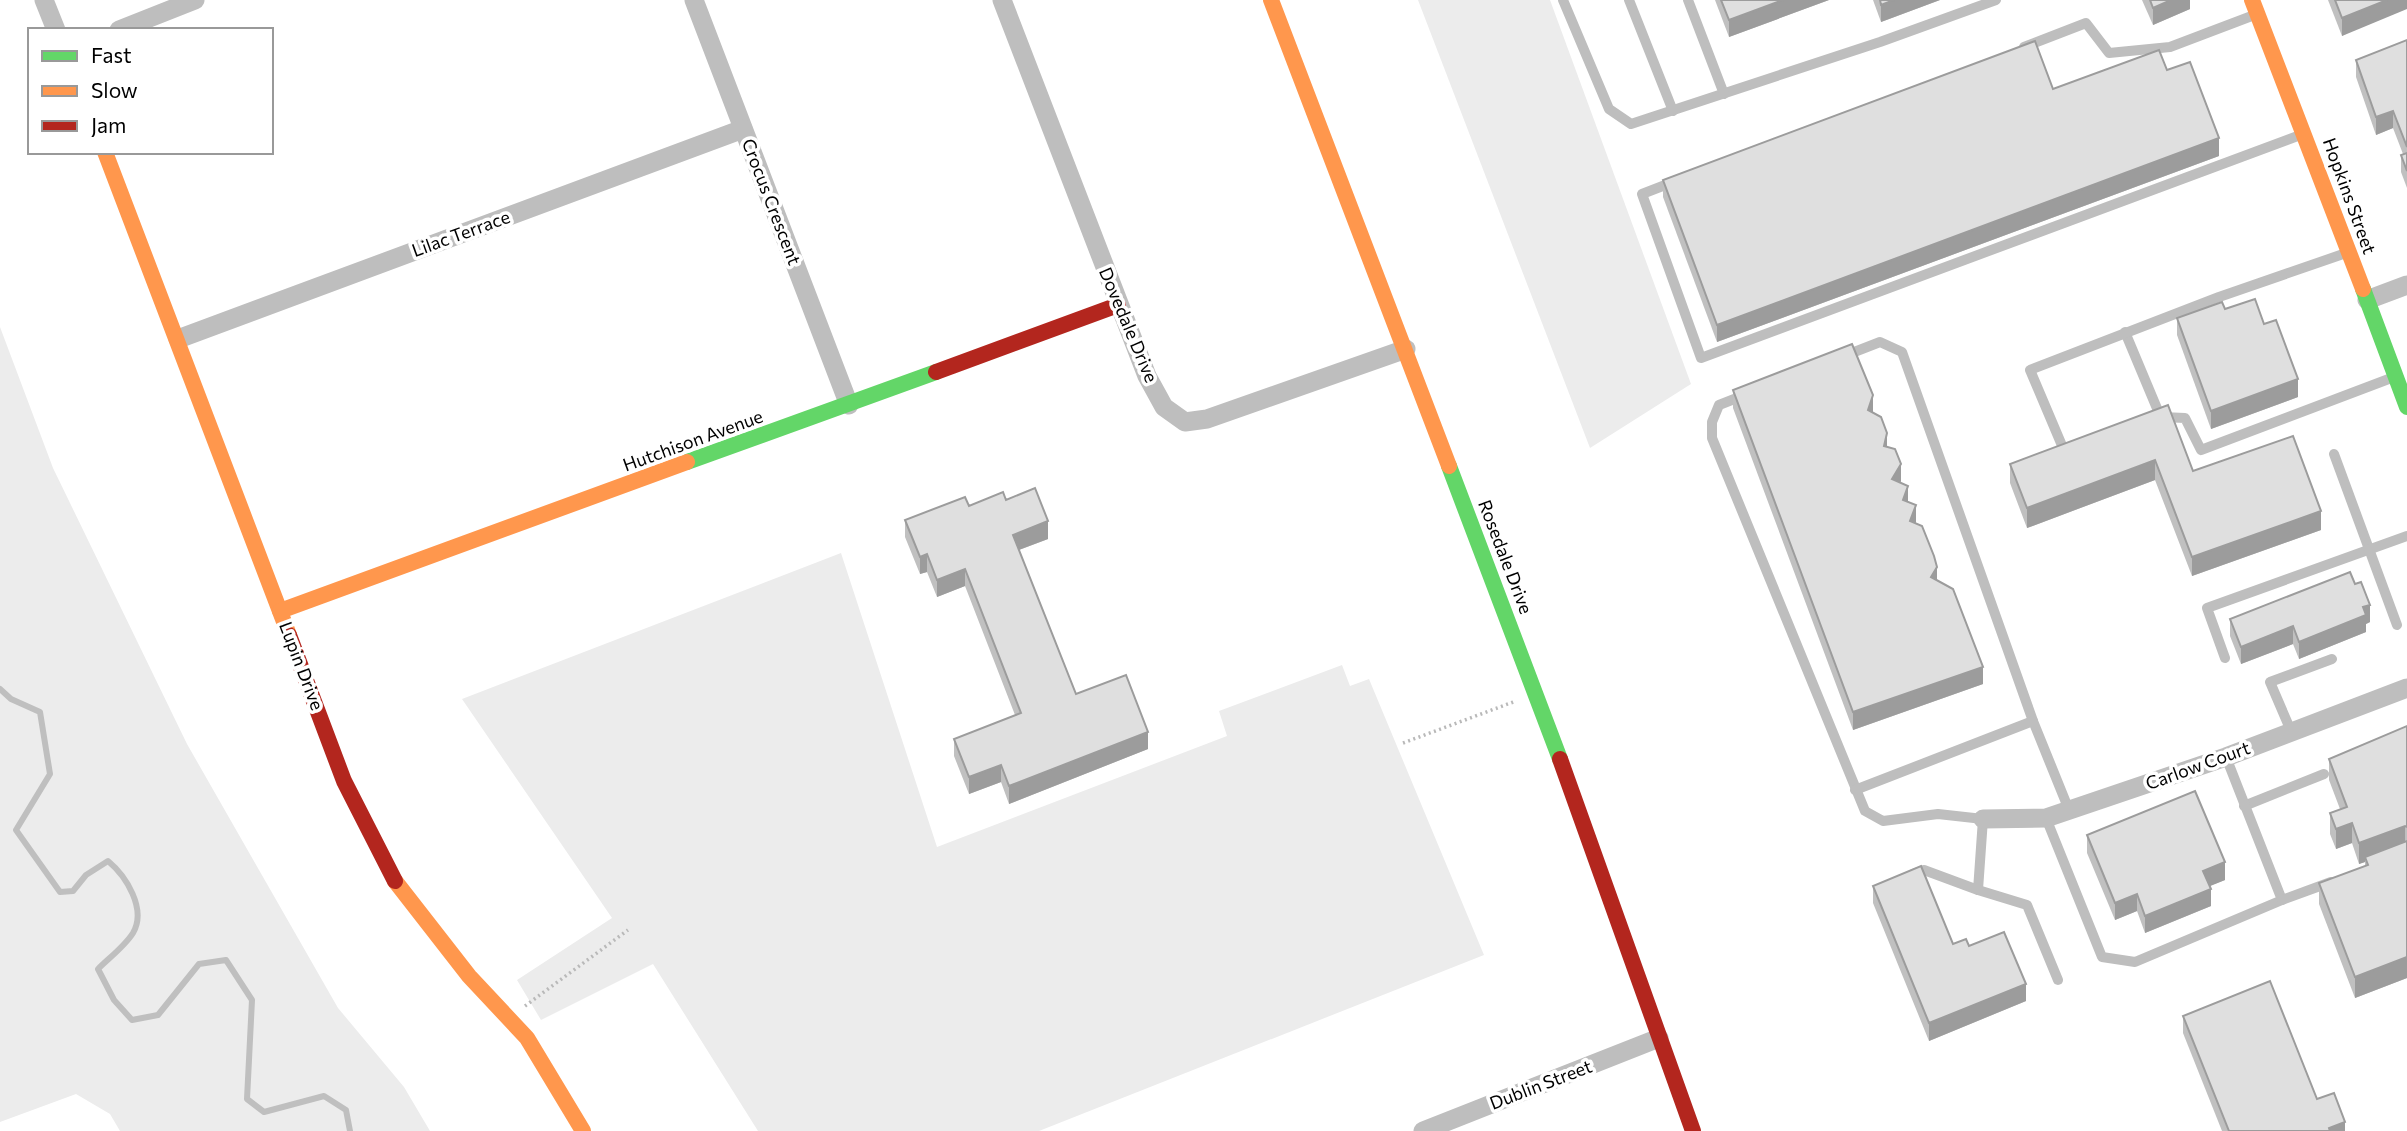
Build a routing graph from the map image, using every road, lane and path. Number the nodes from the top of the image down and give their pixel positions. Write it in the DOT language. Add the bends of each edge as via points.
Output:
graph roads {
  1 [pos="44,0"];
  2 [pos="195,0"];
  3 [pos="694,0"];
  4 [pos="1002,0"];
  5 [pos="1271,0"];
  6 [pos="1563,0"];
  7 [pos="1629,0"];
  8 [pos="1688,0"];
  9 [pos="1996,0"];
  10 [pos="2254,7"];
  11 [pos="56,28"];
  12 [pos="124,28"];
  13 [pos="2010,52"];
  14 [pos="1724,94"];
  15 [pos="1672,111"];
  16 [pos="743,129"];
  17 [pos="2305,133"];
  18 [pos="106,154"];
  19 [pos="1680,180"];
  20 [pos="2350,252"];
  21 [pos="2407,285"];
  22 [pos="2367,300"];
  23 [pos="1118,305"];
  24 [pos="2125,332"];
  25 [pos="178,339"];
  26 [pos="1406,349"];
  27 [pos="1830,362"];
  28 [pos="2395,376"];
  29 [pos="1756,390"];
  30 [pos="849,405"];
  31 [pos="2407,407"];
  32 [pos="2162,417"];
  33 [pos="2150,422"];
  34 [pos="2078,451"];
  35 [pos="2334,454"];
  36 [pos="2407,536"];
  37 [pos="2369,549"];
  38 [pos="280,611"];
  39 [pos="2398,625"];
  40 [pos="2225,659"];
  41 [pos="2332,659"];
  42 [pos="2407,688"];
  43 [pos="1536,693"];
  44 [pos="2033,722"];
  45 [pos="2291,732"];
  46 [pos="1403,743"];
  47 [pos="2226,757"];
  48 [pos="2324,774"];
  49 [pos="1855,790"];
  50 [pos="2244,806"];
  51 [pos="2069,810"];
  52 [pos="2046,818"];
  53 [pos="1983,819"];
  54 [pos="2345,877"];
  55 [pos="1901,878"];
  56 [pos="1978,890"];
  57 [pos="2282,900"];
  58 [pos="628,930"];
  59 [pos="2058,980"];
  60 [pos="508,1018"];
  61 [pos="1658,1038"];
  62 [pos="583,1131"];
  63 [pos="1423,1131"];
  64 [pos="1693,1131"];
  1 -- 11 [label="street"];
  2 -- 12 [label="street"];
  3 -- 16 [label="street, Crocus Crescent"];
  4 -- 23 [label="street, Dovedale Drive"];
  5 -- 26 [label="street, Rosedale Drive"];
  6 -- 15 [label="lane" via="1609,109 1631,124"];
  7 -- 15 [label="lane"];
  8 -- 14 [label="lane"];
  9 -- 14 [label="lane"];
  10 -- 13 [label="lane" via="2170,47 2109,53 2086,23"];
  10 -- 17 [label="street, Hopkins Street"];
  14 -- 15 [label="lane"];
  16 -- 25 [label="street, Lilac Terrace"];
  16 -- 30 [label="street, Crocus Crescent"];
  17 -- 19 [label="lane" via="1701,358 1642,194"];
  17 -- 20 [label="street, Hopkins Street"];
  18 -- 25 [label="street, Lupin Drive"];
  20 -- 22 [label="street, Hopkins Street"];
  20 -- 24 [label="lane"];
  21 -- 22 [label="street"];
  22 -- 28 [label="street, Hopkins Street"];
  23 -- 26 [label="street, Dovedale Drive" via="1164,407 1185,422 1207,419"];
  23 -- 30 [label="street, Hutchison Avenue"];
  24 -- 32 [label="lane"];
  24 -- 34 [label="lane" via="2029,370 2066,455"];
  25 -- 38 [label="street, Lupin Drive"];
  26 -- 43 [label="street, Rosedale Drive"];
  27 -- 44 [label="lane" via="1880,342 1902,352"];
  28 -- 31 [label="street, Hopkins Street"];
  28 -- 32 [label="lane" via="2201,450 2185,418"];
  29 -- 49 [label="lane" via="1719,404 1712,438"];
  30 -- 38 [label="street, Hutchison Avenue"];
  32 -- 33 [label="lane"];
  35 -- 37 [label="lane"];
  36 -- 37 [label="lane"];
  37 -- 39 [label="lane"];
  37 -- 40 [label="lane" via="2207,608"];
  38 -- 60 [label="street, Lupin Drive" via="344,781 393,878"];
  41 -- 45 [label="lane" via="2270,682"];
  42 -- 45 [label="street, Carlow Court"];
  43 -- 46 [label="path"];
  43 -- 61 [label="street, Rosedale Drive"];
  44 -- 49 [label="lane"];
  44 -- 51 [label="lane"];
  45 -- 47 [label="street, Carlow Court"];
  47 -- 50 [label="lane"];
  47 -- 51 [label="street, Carlow Court"];
  48 -- 50 [label="lane"];
  49 -- 53 [label="lane" via="1865,811 1883,821 1938,814"];
  50 -- 57 [label="lane"];
  51 -- 52 [label="street, Carlow Court"];
  52 -- 53 [label="street, Carlow Court"];
  52 -- 57 [label="lane" via="2102,957 2135,962"];
  53 -- 56 [label="lane"];
  54 -- 57 [label="lane"];
  55 -- 56 [label="lane" via="1924,870"];
  56 -- 59 [label="lane" via="2027,905"];
  58 -- 60 [label="path"];
  60 -- 62 [label="street, Lupin Drive" via="527,1038"];
  61 -- 63 [label="street, Dublin Street"];
  61 -- 64 [label="street, Rosedale Drive"];
}
